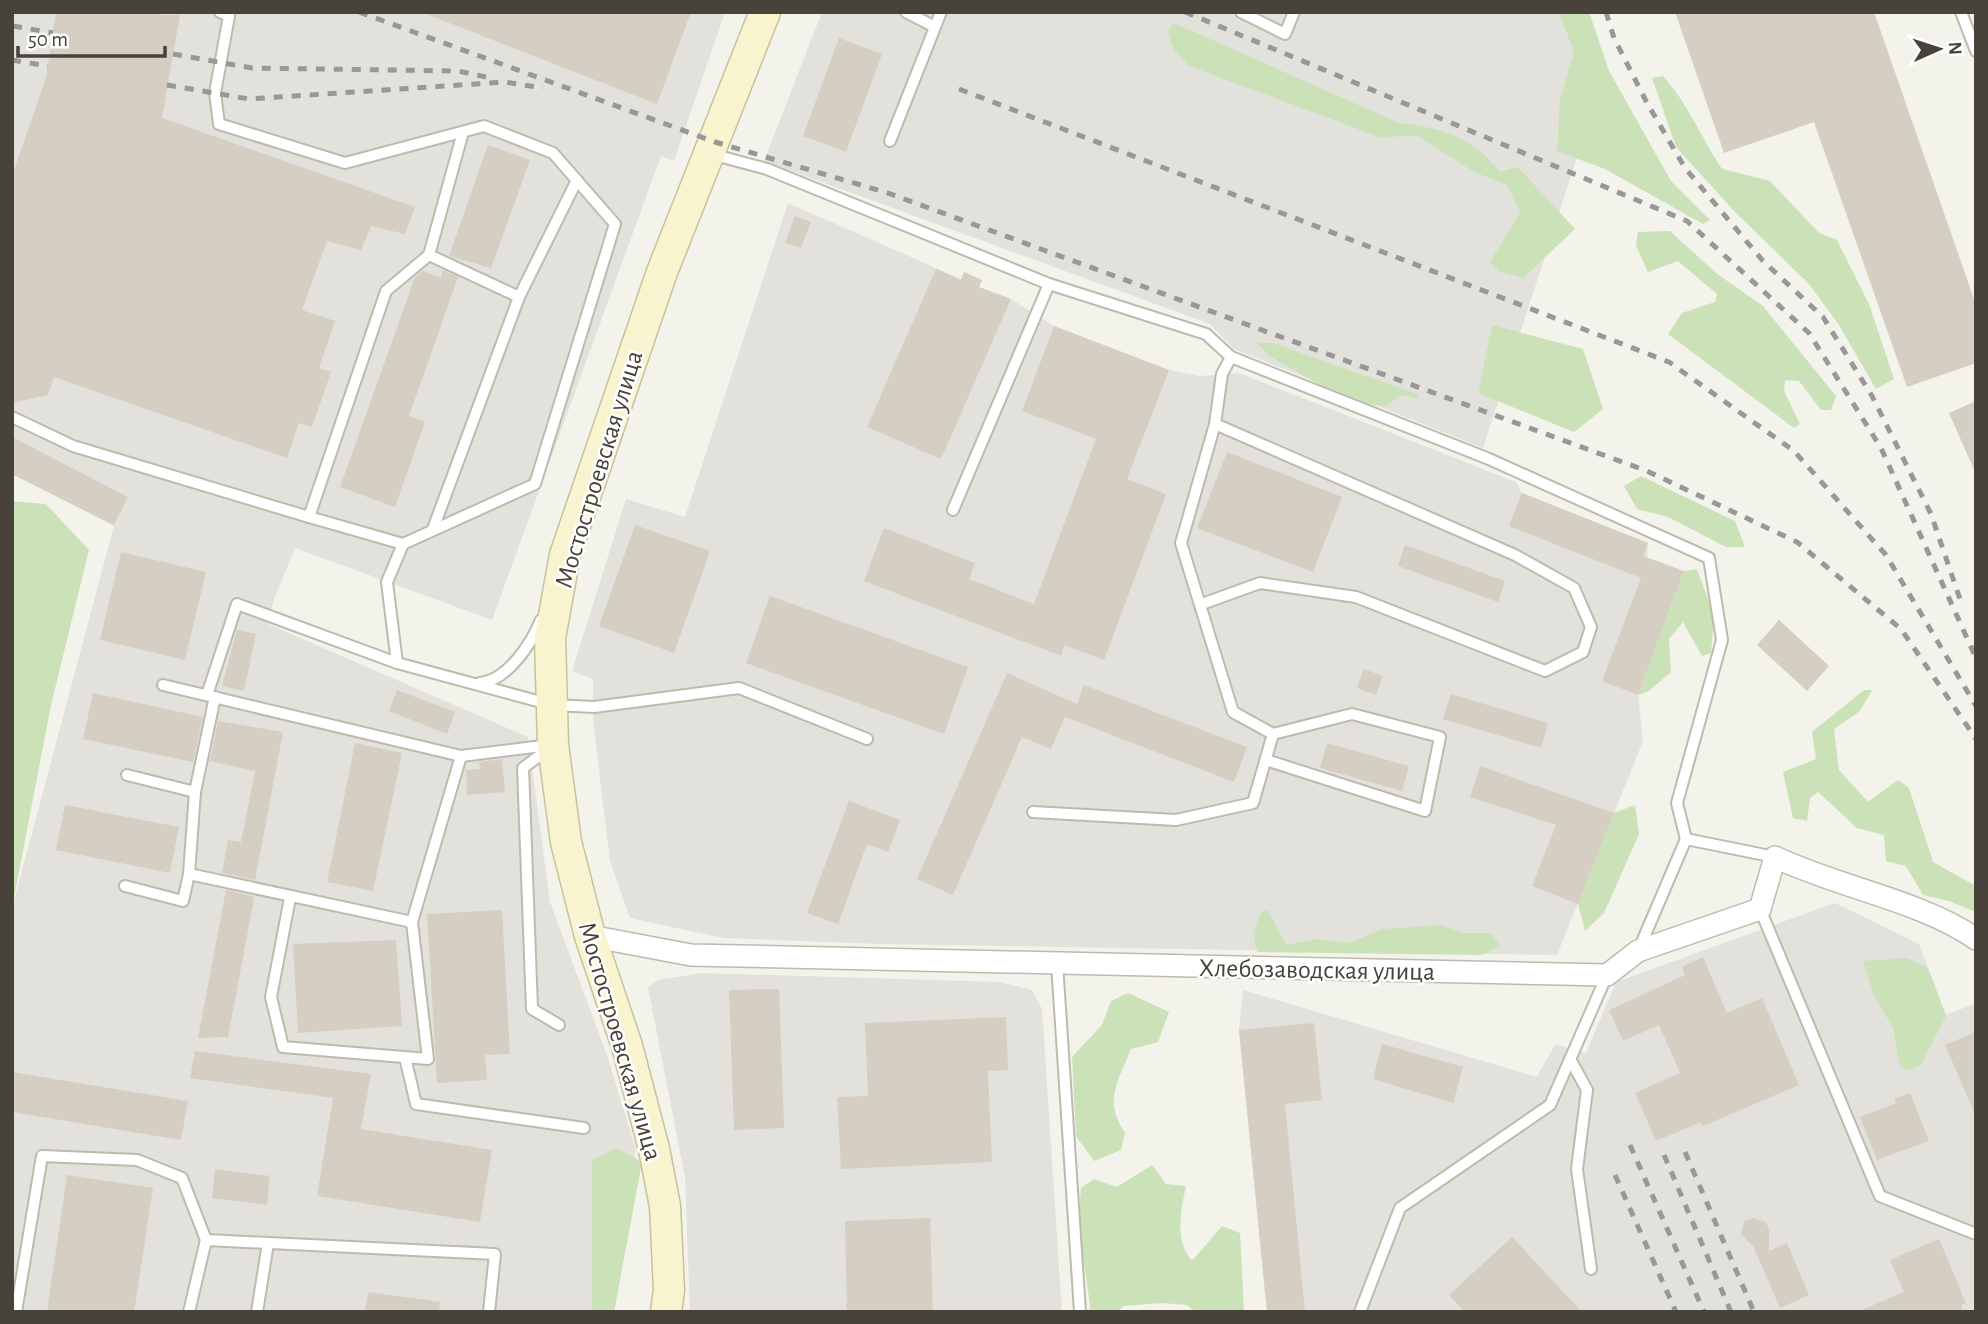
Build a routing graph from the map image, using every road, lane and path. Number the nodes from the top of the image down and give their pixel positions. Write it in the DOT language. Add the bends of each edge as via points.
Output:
graph roads {
  1 [pos="220,12"];
  2 [pos="765,12"];
  3 [pos="906,12"];
  4 [pos="941,12"];
  5 [pos="1241,12"];
  6 [pos="1294,12"];
  7 [pos="1961,12"];
  8 [pos="935,27"];
  9 [pos="1976,51"];
  10 [pos="463,132"];
  11 [pos="890,141"];
  12 [pos="710,153"];
  13 [pos="577,180"];
  14 [pos="429,255"];
  15 [pos="1049,284"];
  16 [pos="519,297"];
  17 [pos="1231,357"];
  18 [pos="12,417"];
  19 [pos="1215,424"];
  20 [pos="953,510"];
  21 [pos="309,517"];
  22 [pos="433,529"];
  23 [pos="403,544"];
  24 [pos="565,555"];
  25 [pos="1202,604"];
  26 [pos="397,663"];
  27 [pos="474,684"];
  28 [pos="163,685"];
  29 [pos="211,696"];
  30 [pos="552,705"];
  31 [pos="1273,734"];
  32 [pos="867,739"];
  33 [pos="553,745"];
  34 [pos="461,756"];
  35 [pos="1266,760"];
  36 [pos="127,775"];
  37 [pos="195,792"];
  38 [pos="1033,812"];
  39 [pos="1686,839"];
  40 [pos="1775,857"];
  41 [pos="189,874"];
  42 [pos="125,886"];
  43 [pos="290,898"];
  44 [pos="1760,909"];
  45 [pos="412,922"];
  46 [pos="590,936"];
  47 [pos="1976,939"];
  48 [pos="1638,951"];
  49 [pos="1057,963"];
  50 [pos="1607,975"];
  51 [pos="559,1025"];
  52 [pos="405,1057"];
  53 [pos="1570,1059"];
  54 [pos="584,1128"];
  55 [pos="1976,1234"];
  56 [pos="206,1240"];
  57 [pos="268,1243"];
  58 [pos="1591,1269"];
  59 [pos="16,1312"];
  60 [pos="189,1312"];
  61 [pos="257,1312"];
  62 [pos="489,1312"];
  63 [pos="666,1312"];
  64 [pos="1080,1312"];
  65 [pos="1360,1312"];
  1 -- 10 [label="lane" via="229,16 215,93 219,124 345,163"];
  2 -- 12 [label="main road, Мостостроевская улица"];
  3 -- 8 [label="lane"];
  4 -- 8 [label="lane"];
  5 -- 6 [label="lane" via="1285,34"];
  7 -- 9 [label="lane"];
  8 -- 11 [label="lane"];
  10 -- 13 [label="lane" via="484,126 553,153"];
  10 -- 14 [label="lane"];
  12 -- 15 [label="lane" via="767,169"];
  12 -- 24 [label="main road, Мостостроевская улица" via="662,272"];
  13 -- 16 [label="lane"];
  13 -- 22 [label="lane" via="615,224 535,484"];
  14 -- 16 [label="lane"];
  14 -- 21 [label="lane" via="386,290"];
  15 -- 17 [label="lane" via="1206,334"];
  15 -- 20 [label="lane"];
  16 -- 22 [label="lane"];
  17 -- 19 [label="lane" via="1222,374"];
  17 -- 39 [label="lane" via="1489,459 1709,558 1722,640 1677,803"];
  18 -- 21 [label="lane" via="74,446"];
  19 -- 25 [label="lane" via="1181,543"];
  19 -- 25 [label="lane" via="1516,555 1574,588 1591,627 1583,652 1545,671 1356,597 1260,583"];
  21 -- 23 [label="lane"];
  22 -- 23 [label="lane"];
  23 -- 26 [label="lane" via="387,582"];
  24 -- 27 [label="lane" via="535,634 506,669 490,682"];
  24 -- 30 [label="main road, Мостостроевская улица" via="551,638"];
  25 -- 31 [label="lane" via="1233,712"];
  26 -- 27 [label="lane"];
  26 -- 29 [label="lane" via="237,604"];
  27 -- 30 [label="lane"];
  28 -- 29 [label="lane"];
  29 -- 34 [label="lane"];
  29 -- 37 [label="lane"];
  30 -- 32 [label="lane" via="594,707 738,688"];
  30 -- 33 [label="main road, Мостостроевская улица"];
  31 -- 35 [label="lane"];
  31 -- 35 [label="lane" via="1352,715 1440,737 1424,811"];
  33 -- 34 [label="lane"];
  33 -- 46 [label="main road, Мостостроевская улица" via="566,842"];
  33 -- 51 [label="lane" via="523,768 532,1009"];
  34 -- 45 [label="lane"];
  35 -- 38 [label="lane" via="1253,803 1177,820"];
  36 -- 37 [label="lane"];
  37 -- 41 [label="lane"];
  39 -- 40 [label="lane"];
  39 -- 48 [label="lane"];
  40 -- 44 [label="street"];
  40 -- 47 [label="street" via="1813,875 1952,922"];
  41 -- 42 [label="lane" via="183,901"];
  41 -- 43 [label="lane"];
  43 -- 45 [label="lane"];
  43 -- 52 [label="lane" via="271,996 283,1047"];
  44 -- 48 [label="street"];
  44 -- 55 [label="lane" via="1880,1195"];
  45 -- 52 [label="lane" via="428,1059"];
  46 -- 49 [label="street, Хлебозаводская улица" via="691,956"];
  46 -- 63 [label="main road, Мостостроевская улица" via="627,1046 654,1149 665,1206"];
  48 -- 50 [label="street"];
  49 -- 50 [label="street, Хлебозаводская улица"];
  49 -- 64 [label="lane"];
  50 -- 53 [label="lane"];
  52 -- 54 [label="lane" via="416,1104"];
  53 -- 58 [label="lane" via="1587,1090 1577,1169"];
  53 -- 65 [label="lane" via="1550,1105 1400,1208"];
  56 -- 57 [label="lane"];
  56 -- 59 [label="lane" via="182,1178 137,1160 42,1156"];
  56 -- 60 [label="lane"];
  57 -- 61 [label="lane"];
  57 -- 62 [label="lane" via="495,1254"];
}
